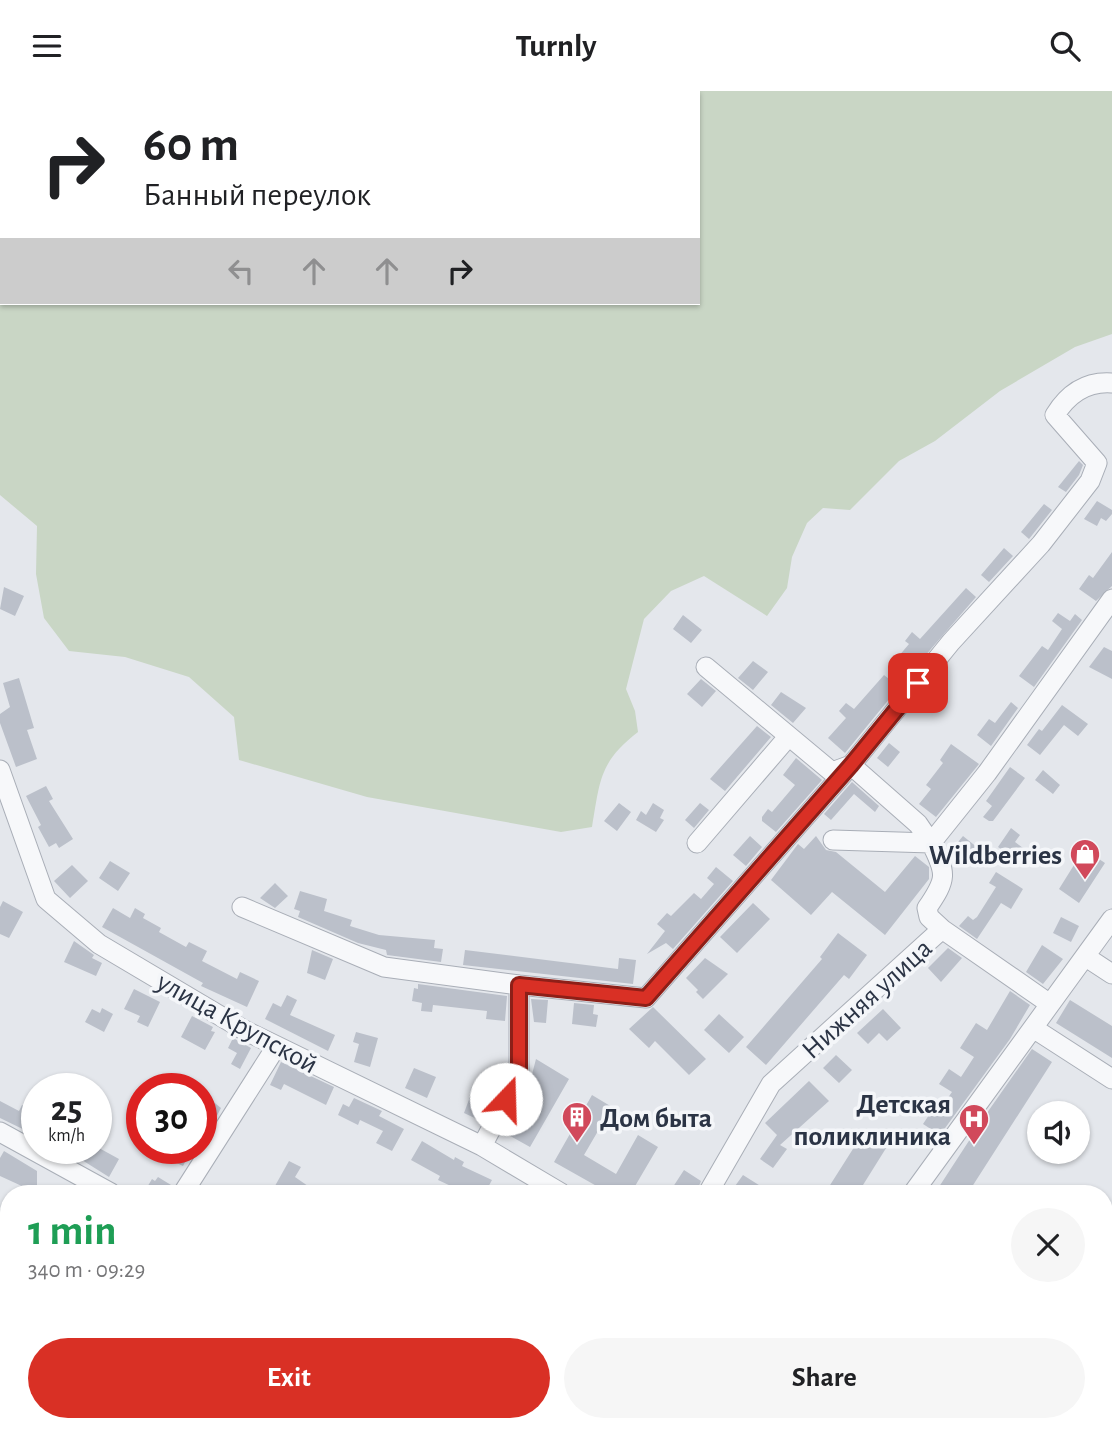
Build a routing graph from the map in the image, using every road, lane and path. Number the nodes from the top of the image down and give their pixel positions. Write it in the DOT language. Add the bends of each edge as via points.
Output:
graph roads {
  1 [pos="1110,383"];
  2 [pos="1112,599"];
  3 [pos="706,667"];
  4 [pos="788,737"];
  5 [pos="851,765"];
  6 [pos="0,770"];
  7 [pos="833,840"];
  8 [pos="931,842"];
  9 [pos="697,843"];
  10 [pos="242,907"];
  11 [pos="1112,919"];
  12 [pos="942,929"];
  13 [pos="1086,957"];
  14 [pos="1112,974"];
  15 [pos="519,985"];
  16 [pos="1050,1004"];
  17 [pos="1032,1028"];
  18 [pos="276,1047"];
  19 [pos="1112,1079"];
  20 [pos="0,1132"];
  21 [pos="482,1146"];
  22 [pos="96,1185"];
  23 [pos="188,1185"];
  24 [pos="548,1185"];
  25 [pos="713,1185"];
  26 [pos="919,1185"];
  1 -- 5 [label="street" via="1089,384 1064,399 1055,415 1097,463 1090,481"];
  2 -- 8 [label="street" via="987,773"];
  3 -- 4 [label="street"];
  4 -- 5 [label="street" via="832,772"];
  4 -- 9 [label="street"];
  5 -- 8 [label="street" via="918,824"];
  5 -- 15 [label="street" via="646,998"];
  6 -- 18 [label="street, улица Крупской" via="46,899 99,944"];
  7 -- 8 [label="street"];
  8 -- 12 [label="street, Нижняя улица" via="944,873 943,884 927,908 929,917"];
  10 -- 15 [label="street" via="384,967"];
  11 -- 13 [label="street"];
  12 -- 16 [label="street"];
  12 -- 25 [label="street, Нижняя улица" via="771,1084"];
  13 -- 14 [label="street"];
  13 -- 16 [label="street"];
  15 -- 21 [label="street" via="519,1076"];
  16 -- 17 [label="street"];
  17 -- 19 [label="street"];
  17 -- 26 [label="street"];
  18 -- 21 [label="street, улица Крупской"];
  18 -- 23 [label="street"];
  20 -- 22 [label="street"];
  21 -- 24 [label="street, улица Крупской"];
}
